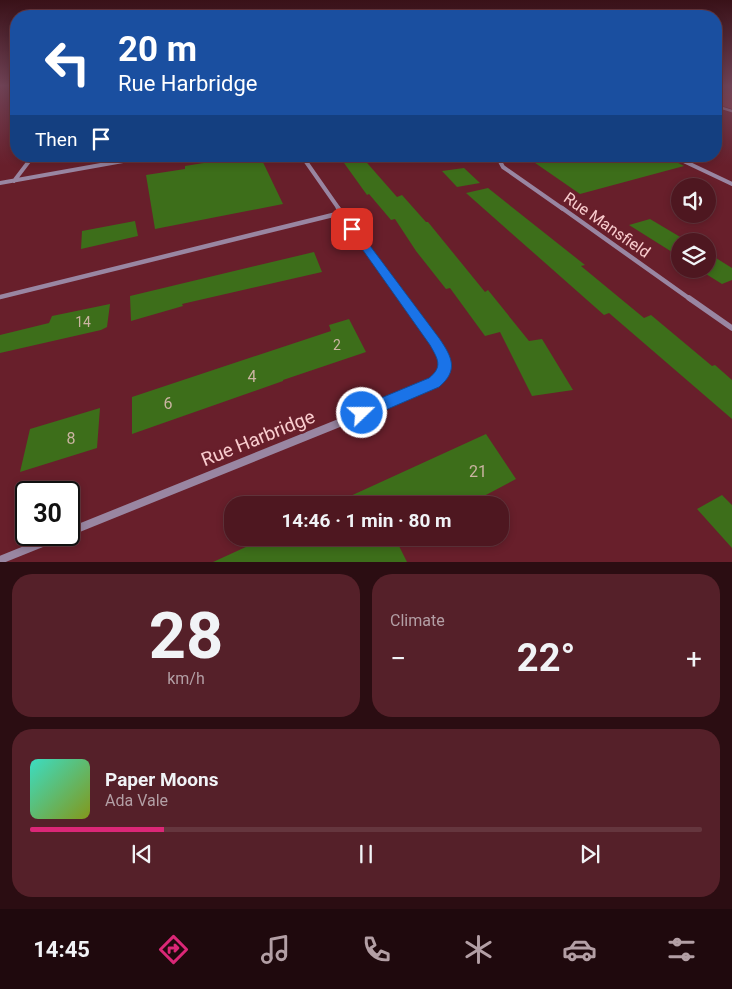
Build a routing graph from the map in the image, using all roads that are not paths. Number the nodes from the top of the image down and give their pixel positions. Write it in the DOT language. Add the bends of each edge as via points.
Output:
graph roads {
  1 [pos="28,162"];
  2 [pos="118,162"];
  3 [pos="306,162"];
  4 [pos="500,162"];
  5 [pos="686,162"];
  6 [pos="14,181"];
  7 [pos="0,183"];
  8 [pos="732,184"];
  9 [pos="341,213"];
  10 [pos="0,297"];
  11 [pos="732,328"];
  12 [pos="80,528"];
  13 [pos="35,546"];
  14 [pos="0,560"];
  1 -- 6 [label="street"];
  2 -- 6 [label="street"];
  3 -- 9 [label="street, Rue Harbridge"];
  4 -- 11 [label="street, Rue Mansfield"];
  5 -- 8 [label="street"];
  6 -- 7 [label="street"];
  9 -- 10 [label="street"];
  9 -- 12 [label="street, Rue Harbridge" via="442,353 443,375 417,391"];
  13 -- 14 [label="street"];
}
